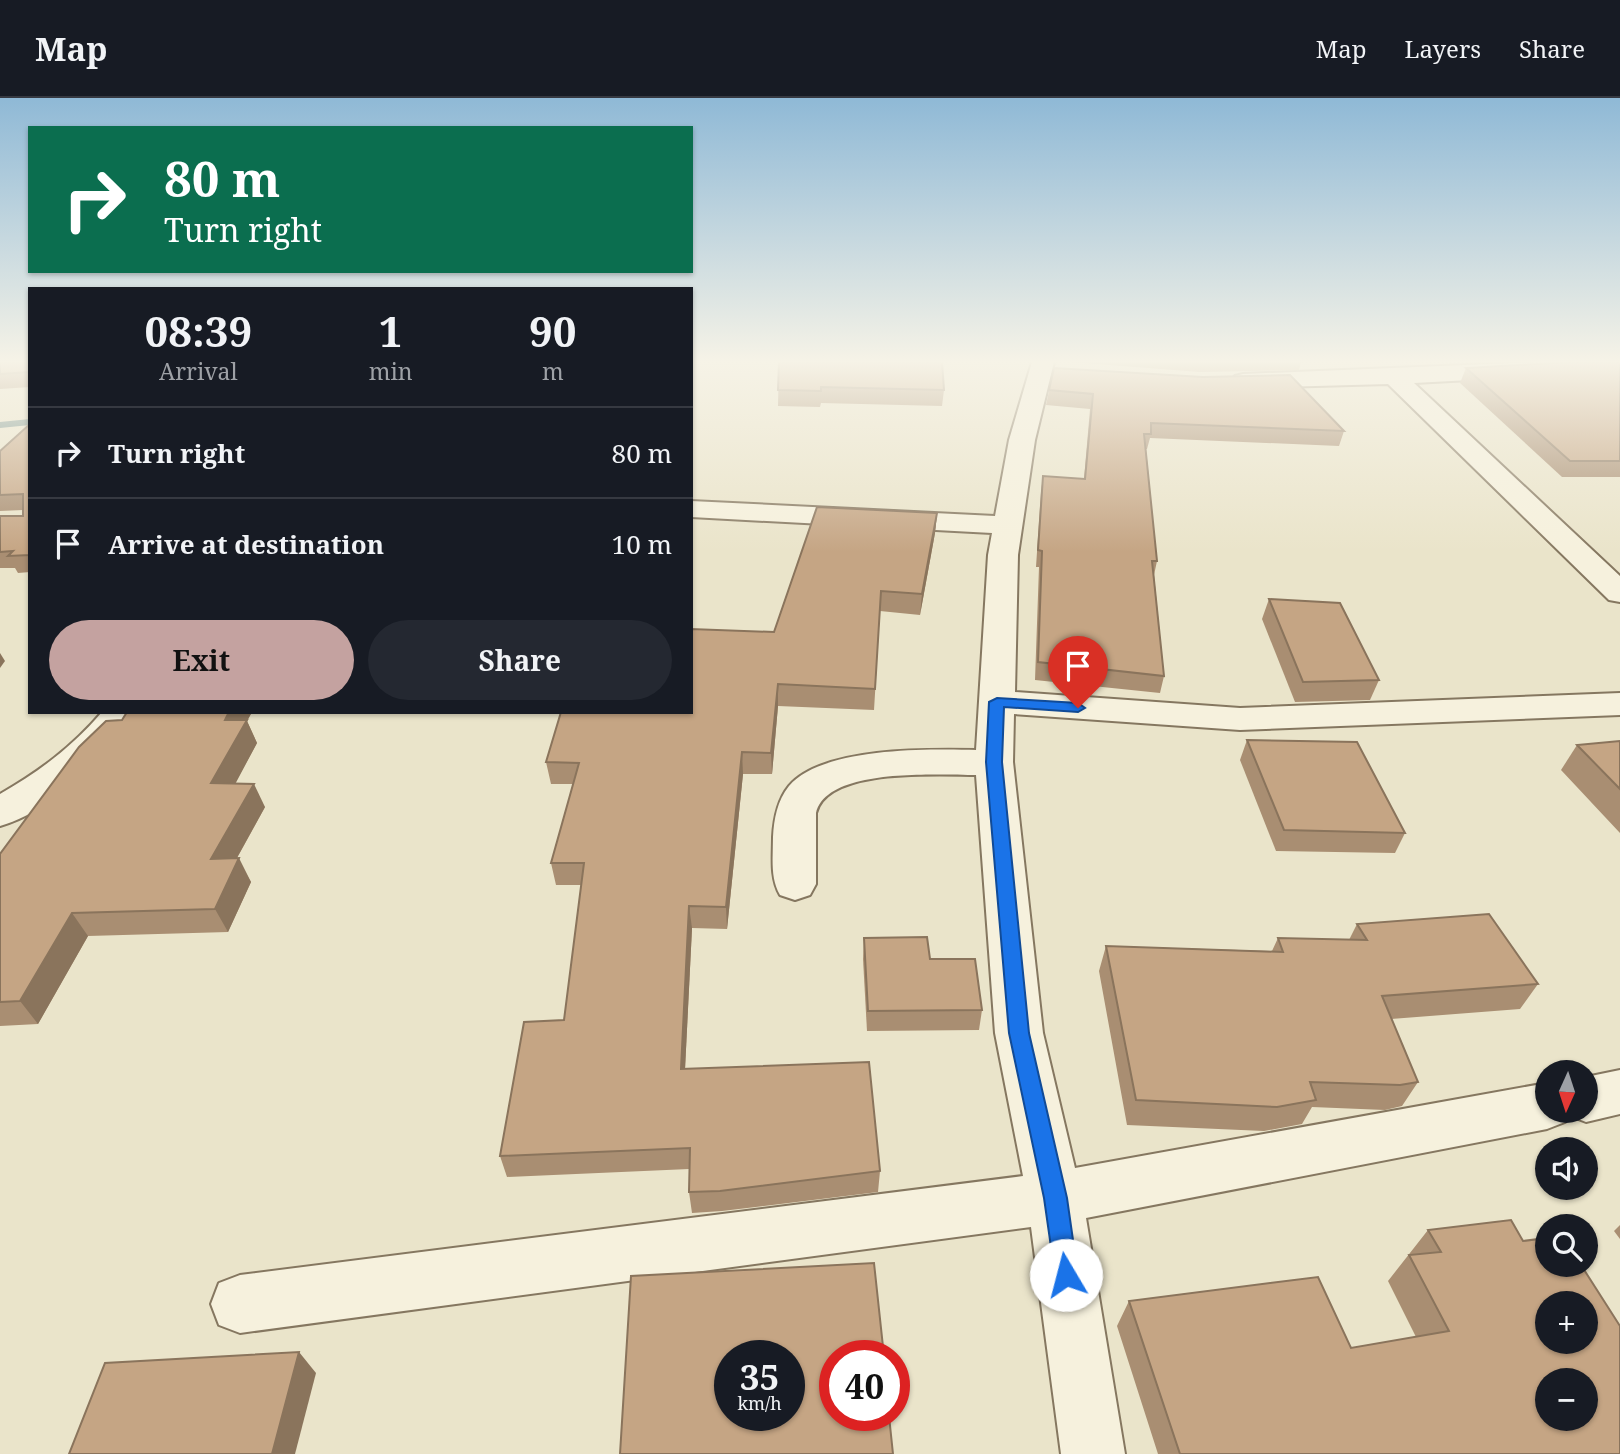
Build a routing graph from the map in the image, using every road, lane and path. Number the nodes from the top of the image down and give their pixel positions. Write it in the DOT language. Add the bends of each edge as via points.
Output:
graph roads {
  1 [pos="1027,425"];
  2 [pos="1445,425"];
  3 [pos="693,509"];
  4 [pos="1010,524"];
  5 [pos="1620,593"];
  6 [pos="997,702"];
  7 [pos="1620,705"];
  8 [pos="120,714"];
  9 [pos="994,762"];
  10 [pos="0,812"];
  11 [pos="795,884"];
  12 [pos="1620,1092"];
  13 [pos="1598,1097"];
  14 [pos="1535,1108"];
  15 [pos="1055,1198"];
  16 [pos="240,1304"];
  17 [pos="1093,1454"];
  1 -- 4 [label="street"];
  2 -- 5 [label="street"];
  3 -- 4 [label="street"];
  4 -- 6 [label="street" via="1003,555"];
  6 -- 7 [label="street" via="1240,719"];
  6 -- 9 [label="street"];
  8 -- 10 [label="street" via="58,777"];
  9 -- 11 [label="street" via="895,765 841,772 821,782 802,796 794,822"];
  9 -- 15 [label="street" via="1019,1033"];
  12 -- 13 [label="street"];
  14 -- 15 [label="street"];
  15 -- 16 [label="street"];
  15 -- 17 [label="street"];
}
